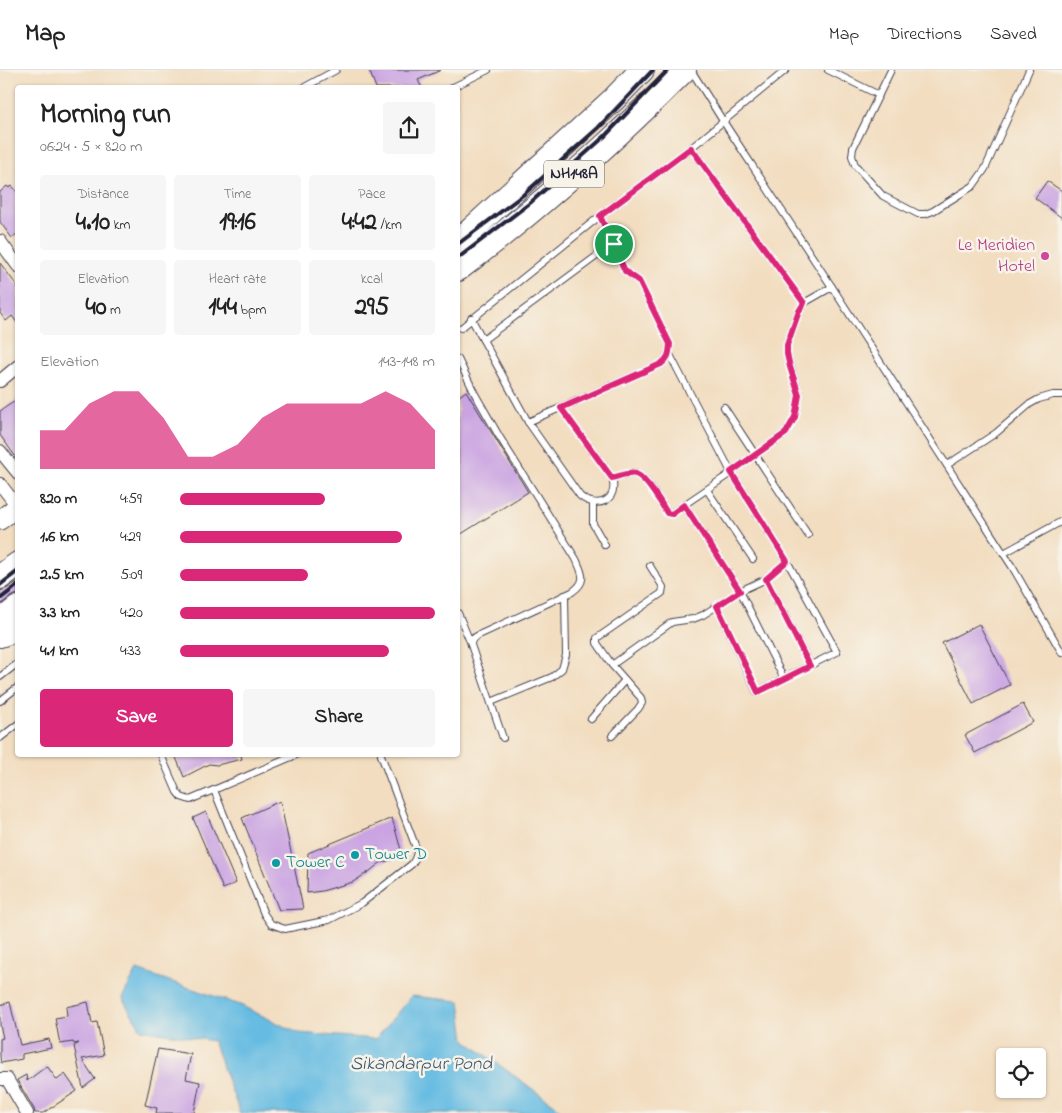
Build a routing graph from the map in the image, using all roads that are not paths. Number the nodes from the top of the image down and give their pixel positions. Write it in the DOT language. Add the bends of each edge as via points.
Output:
graph roads {
  1 [pos="336,70"];
  2 [pos="488,70"];
  3 [pos="642,70"];
  4 [pos="684,70"];
  5 [pos="691,70"];
  6 [pos="786,70"];
  7 [pos="828,70"];
  8 [pos="891,70"];
  9 [pos="1028,70"];
  10 [pos="308,85"];
  11 [pos="457,85"];
  12 [pos="879,95"];
  13 [pos="614,99"];
  14 [pos="636,118"];
  15 [pos="723,121"];
  16 [pos="691,148"];
  17 [pos="600,216"];
  18 [pos="460,240"];
  19 [pos="0,241"];
  20 [pos="614,244"];
  21 [pos="15,262"];
  22 [pos="460,267"];
  23 [pos="832,287"];
  24 [pos="804,303"];
  25 [pos="471,318"];
  26 [pos="460,328"];
  27 [pos="484,340"];
  28 [pos="669,353"];
  29 [pos="15,368"];
  30 [pos="460,370"];
  31 [pos="2,377"];
  32 [pos="1062,395"];
  33 [pos="724,407"];
  34 [pos="561,408"];
  35 [pos="528,422"];
  36 [pos="0,451"];
  37 [pos="755,454"];
  38 [pos="947,465"];
  39 [pos="15,469"];
  40 [pos="731,472"];
  41 [pos="612,478"];
  42 [pos="0,484"];
  43 [pos="707,490"];
  44 [pos="15,503"];
  45 [pos="593,503"];
  46 [pos="684,505"];
  47 [pos="15,508"];
  48 [pos="0,520"];
  49 [pos="1062,521"];
  50 [pos="808,535"];
  51 [pos="605,544"];
  52 [pos="1004,554"];
  53 [pos="753,559"];
  54 [pos="787,561"];
  55 [pos="15,566"];
  56 [pos="650,566"];
  57 [pos="0,577"];
  58 [pos="766,579"];
  59 [pos="740,591"];
  60 [pos="565,595"];
  61 [pos="717,606"];
  62 [pos="15,610"];
  63 [pos="460,618"];
  64 [pos="0,622"];
  65 [pos="15,632"];
  66 [pos="0,637"];
  67 [pos="471,645"];
  68 [pos="1062,654"];
  69 [pos="15,665"];
  70 [pos="612,665"];
  71 [pos="810,666"];
  72 [pos="0,677"];
  73 [pos="784,678"];
  74 [pos="625,680"];
  75 [pos="15,689"];
  76 [pos="0,701"];
  77 [pos="491,702"];
  78 [pos="591,719"];
  79 [pos="15,726"];
  80 [pos="612,736"];
  81 [pos="0,738"];
  82 [pos="503,738"];
  83 [pos="161,757"];
  84 [pos="291,757"];
  85 [pos="382,757"];
  86 [pos="214,790"];
  87 [pos="0,1079"];
  88 [pos="27,1113"];
  1 -- 10 [label="lane"];
  2 -- 11 [label="lane"];
  3 -- 13 [label="highway, NH148A"];
  4 -- 14 [label="highway, NH148A"];
  5 -- 15 [label="lane"];
  6 -- 15 [label="lane"];
  7 -- 12 [label="lane"];
  8 -- 12 [label="lane"];
  9 -- 12 [label="lane" via="980,177 973,186 925,214 918,214 882,196 854,165 853,148"];
  13 -- 14 [label="highway"];
  13 -- 18 [label="highway, NH148A"];
  14 -- 22 [label="highway, NH148A" via="555,192"];
  15 -- 16 [label="lane"];
  15 -- 23 [label="lane"];
  16 -- 17 [label="lane"];
  16 -- 24 [label="lane"];
  17 -- 20 [label="lane"];
  17 -- 25 [label="lane"];
  19 -- 21 [label="street"];
  20 -- 27 [label="lane"];
  20 -- 28 [label="lane" via="625,271 639,281 670,344"];
  23 -- 24 [label="lane"];
  23 -- 38 [label="lane"];
  24 -- 37 [label="lane" via="787,345 788,361 799,395 795,417 786,433"];
  25 -- 26 [label="lane"];
  25 -- 27 [label="lane"];
  27 -- 35 [label="lane"];
  28 -- 34 [label="lane" via="661,364"];
  28 -- 40 [label="lane"];
  29 -- 31 [label="street"];
  30 -- 60 [label="lane" via="576,558 582,582"];
  32 -- 38 [label="lane" via="1039,398 996,433"];
  33 -- 37 [label="lane"];
  34 -- 35 [label="lane"];
  34 -- 41 [label="lane"];
  35 -- 45 [label="lane" via="580,496"];
  36 -- 39 [label="street"];
  37 -- 40 [label="lane"];
  37 -- 50 [label="lane"];
  38 -- 52 [label="lane"];
  40 -- 43 [label="lane"];
  40 -- 54 [label="lane"];
  41 -- 45 [label="lane" via="610,497"];
  41 -- 46 [label="lane" via="636,474 646,482 667,513 672,514"];
  42 -- 44 [label="street"];
  43 -- 46 [label="lane"];
  43 -- 53 [label="lane"];
  45 -- 51 [label="lane" via="592,524"];
  46 -- 59 [label="lane"];
  47 -- 48 [label="street"];
  49 -- 52 [label="lane"];
  52 -- 68 [label="lane"];
  54 -- 58 [label="lane"];
  54 -- 71 [label="lane" via="837,652"];
  55 -- 57 [label="highway"];
  56 -- 70 [label="lane" via="663,587 662,593 597,638"];
  58 -- 59 [label="lane"];
  58 -- 71 [label="lane"];
  59 -- 61 [label="lane"];
  59 -- 73 [label="lane"];
  60 -- 67 [label="lane" via="476,637"];
  60 -- 77 [label="lane" via="566,654 562,669"];
  61 -- 70 [label="lane" via="693,619 672,622"];
  61 -- 73 [label="lane" via="758,692"];
  62 -- 64 [label="highway"];
  63 -- 67 [label="lane"];
  65 -- 66 [label="main road"];
  67 -- 77 [label="lane"];
  69 -- 72 [label="lane"];
  70 -- 74 [label="lane"];
  71 -- 73 [label="lane"];
  74 -- 78 [label="lane"];
  74 -- 80 [label="lane" via="642,702"];
  75 -- 76 [label="lane"];
  77 -- 82 [label="lane"];
  79 -- 81 [label="lane"];
  83 -- 86 [label="lane" via="181,797 190,800"];
  84 -- 86 [label="lane"];
  85 -- 86 [label="lane" via="415,845 416,858 362,903 329,920 298,927 285,929 271,924 264,914"];
  87 -- 88 [label="street" via="7,1078"];
}
